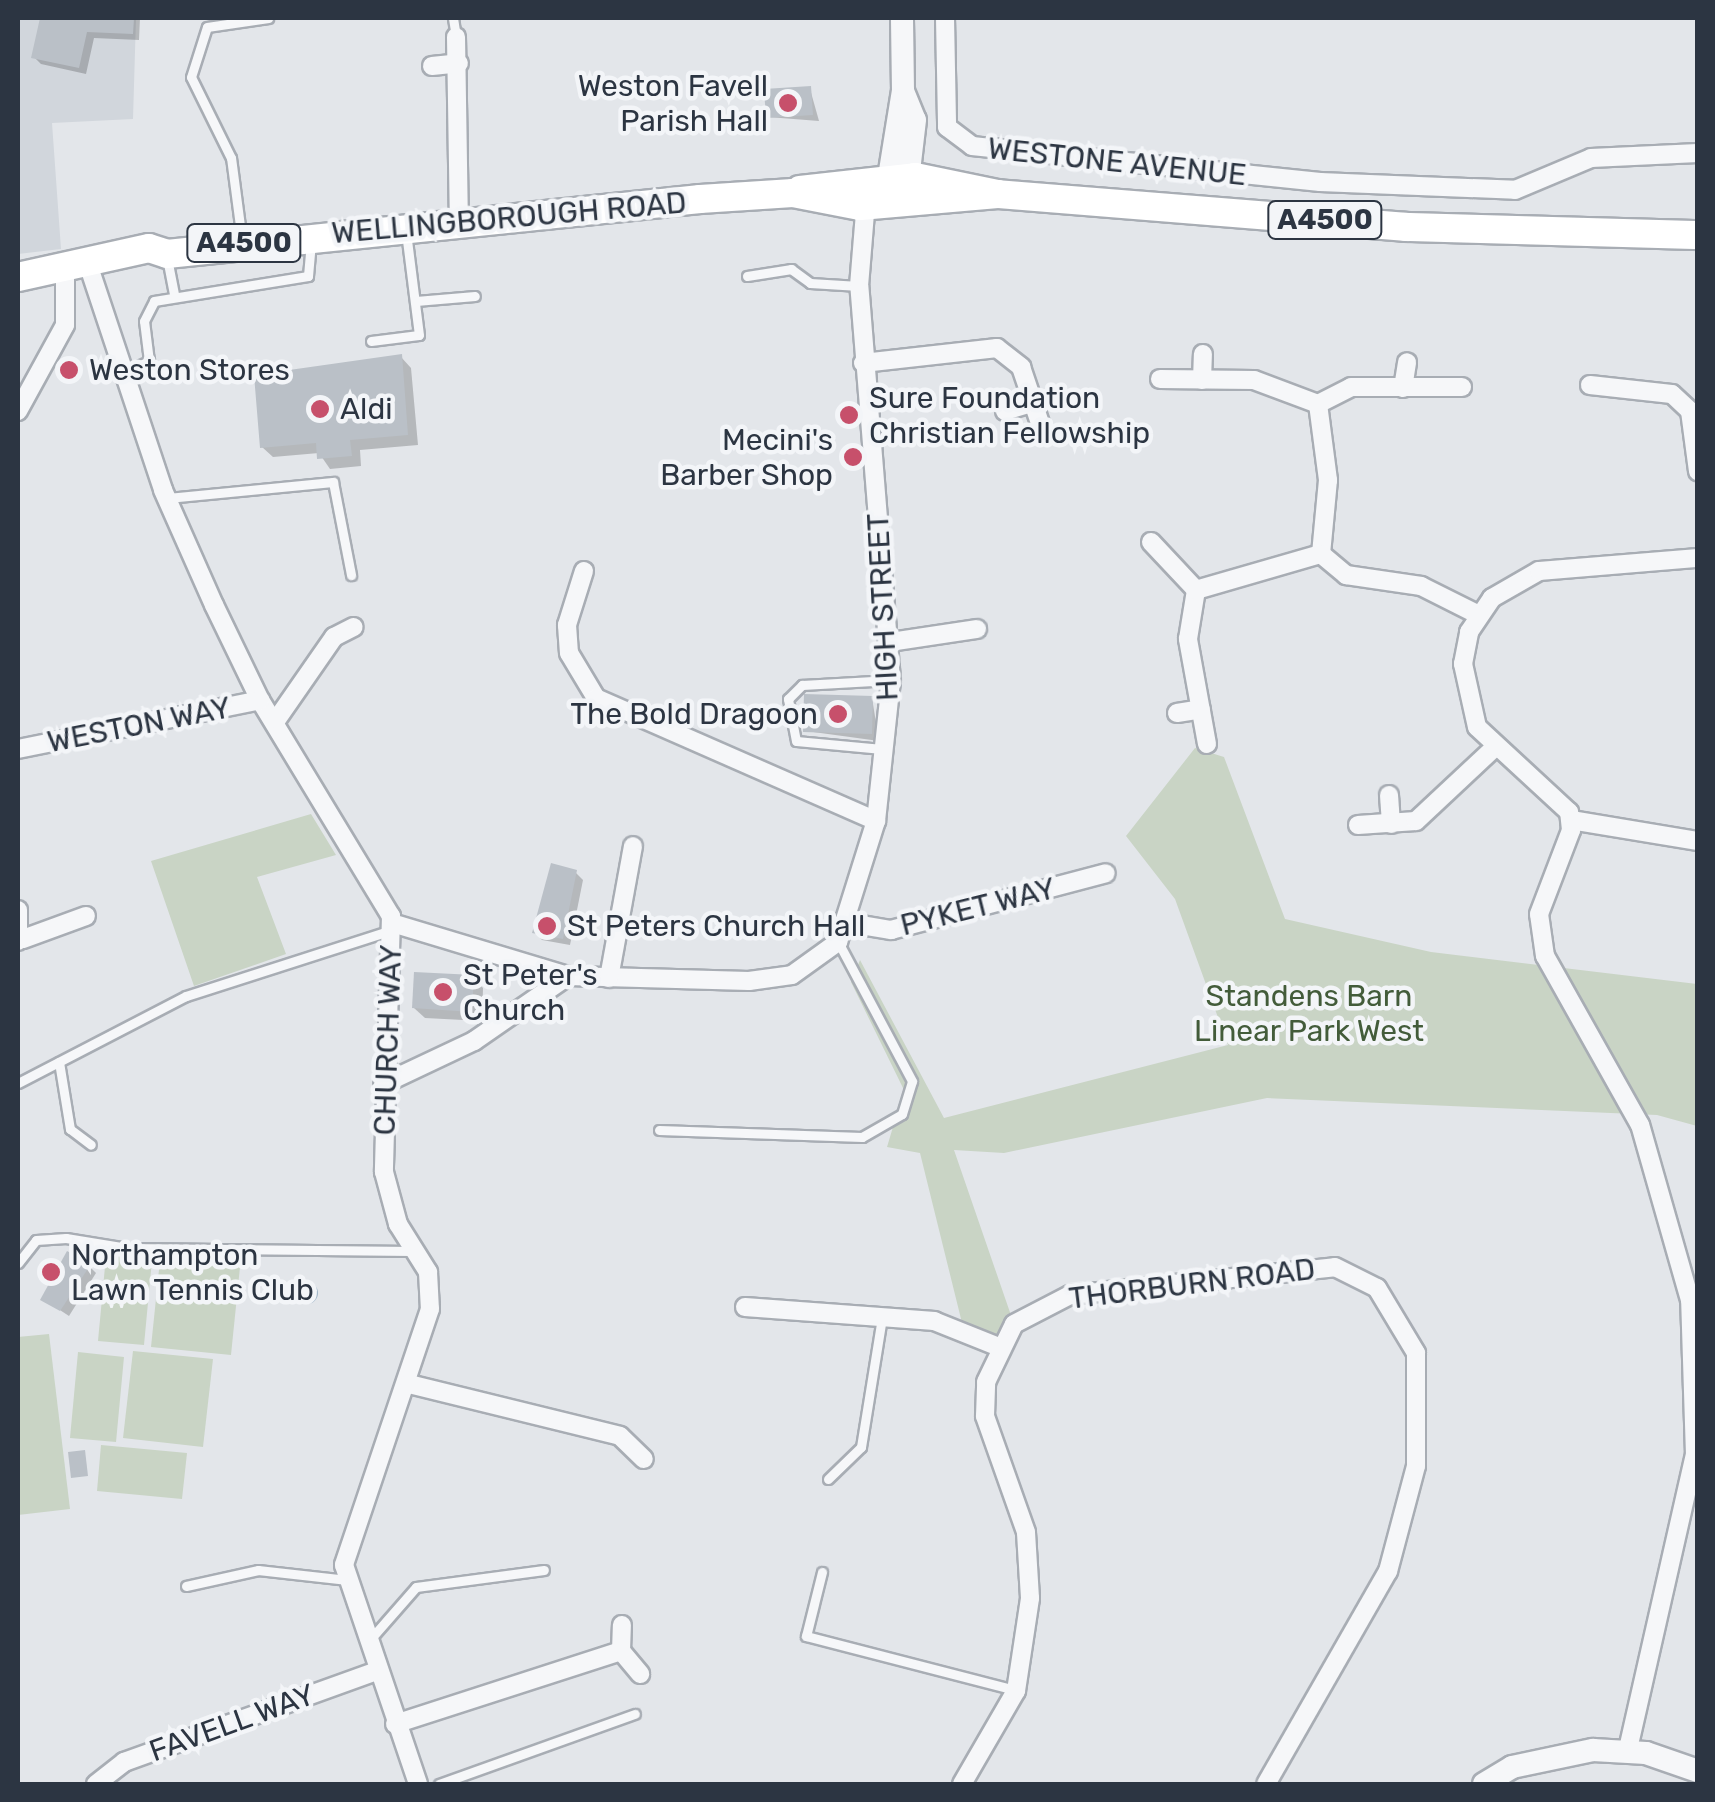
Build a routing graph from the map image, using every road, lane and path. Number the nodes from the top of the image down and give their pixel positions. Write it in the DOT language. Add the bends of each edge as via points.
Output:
graph roads {
  1 [pos="268,18"];
  2 [pos="902,18"];
  3 [pos="945,18"];
  4 [pos="209,23"];
  5 [pos="454,27"];
  6 [pos="459,64"];
  7 [pos="432,66"];
  8 [pos="1698,153"];
  9 [pos="901,185"];
  10 [pos="793,193"];
  11 [pos="860,206"];
  12 [pos="459,222"];
  13 [pos="405,227"];
  14 [pos="1698,235"];
  15 [pos="310,237"];
  16 [pos="242,244"];
  17 [pos="166,254"];
  18 [pos="77,268"];
  19 [pos="747,276"];
  20 [pos="18,278"];
  21 [pos="859,286"];
  22 [pos="174,294"];
  23 [pos="475,296"];
  24 [pos="416,301"];
  25 [pos="419,335"];
  26 [pos="371,341"];
  27 [pos="429,346"];
  28 [pos="1203,354"];
  29 [pos="1407,362"];
  30 [pos="863,364"];
  31 [pos="123,372"];
  32 [pos="1160,379"];
  33 [pos="1202,380"];
  34 [pos="1590,384"];
  35 [pos="1462,387"];
  36 [pos="1403,388"];
  37 [pos="1032,403"];
  38 [pos="1318,404"];
  39 [pos="1694,408"];
  40 [pos="18,411"];
  41 [pos="1005,411"];
  42 [pos="1040,423"];
  43 [pos="1698,471"];
  44 [pos="167,498"];
  45 [pos="1150,542"];
  46 [pos="1321,554"];
  47 [pos="1698,558"];
  48 [pos="584,572"];
  49 [pos="352,575"];
  50 [pos="1196,590"];
  51 [pos="1479,614"];
  52 [pos="354,627"];
  53 [pos="977,628"];
  54 [pos="890,642"];
  55 [pos="891,680"];
  56 [pos="260,700"];
  57 [pos="1201,709"];
  58 [pos="1177,714"];
  59 [pos="277,719"];
  60 [pos="1208,744"];
  61 [pos="18,748"];
  62 [pos="1494,748"];
  63 [pos="886,749"];
  64 [pos="1389,796"];
  65 [pos="1571,820"];
  66 [pos="876,822"];
  67 [pos="1391,824"];
  68 [pos="1358,826"];
  69 [pos="1698,842"];
  70 [pos="633,846"];
  71 [pos="1106,873"];
  72 [pos="18,910"];
  73 [pos="86,916"];
  74 [pos="849,923"];
  75 [pos="392,926"];
  76 [pos="20,940"];
  77 [pos="838,942"];
  78 [pos="568,976"];
  79 [pos="609,978"];
  80 [pos="59,1062"];
  81 [pos="18,1082"];
  82 [pos="383,1084"];
  83 [pos="659,1130"];
  84 [pos="91,1145"];
  85 [pos="415,1251"];
  86 [pos="18,1263"];
  87 [pos="1694,1300"];
  88 [pos="745,1307"];
  89 [pos="882,1317"];
  90 [pos="999,1347"];
  91 [pos="410,1384"];
  92 [pos="644,1459"];
  93 [pos="828,1479"];
  94 [pos="544,1570"];
  95 [pos="822,1572"];
  96 [pos="347,1580"];
  97 [pos="186,1586"];
  98 [pos="622,1625"];
  99 [pos="365,1644"];
  100 [pos="621,1651"];
  101 [pos="374,1672"];
  102 [pos="640,1674"];
  103 [pos="1016,1690"];
  104 [pos="636,1714"];
  105 [pos="395,1724"];
  106 [pos="1628,1749"];
  107 [pos="1698,1771"];
  108 [pos="96,1784"];
  109 [pos="418,1784"];
  110 [pos="439,1784"];
  111 [pos="962,1784"];
  112 [pos="1266,1784"];
  113 [pos="1484,1784"];
  1 -- 4 [label="lane"];
  2 -- 9 [label="street"];
  3 -- 8 [label="street, WESTONE AVENUE" via="947,127 972,146 1320,182 1515,190 1592,158"];
  4 -- 16 [label="lane" via="191,77 231,158"];
  5 -- 6 [label="street"];
  6 -- 7 [label="street"];
  6 -- 12 [label="street"];
  9 -- 10 [label="main road, WELLINGBOROUGH ROAD / A4500"];
  9 -- 11 [label="main road, WELLINGBOROUGH ROAD / A4500"];
  9 -- 14 [label="main road, WELLINGBOROUGH ROAD / A4500" via="1406,227"];
  10 -- 11 [label="main road, WELLINGBOROUGH ROAD / A4500"];
  10 -- 12 [label="main road, WELLINGBOROUGH ROAD / A4500"];
  11 -- 21 [label="street, HIGH STREET"];
  12 -- 13 [label="main road, WELLINGBOROUGH ROAD / A4500"];
  13 -- 15 [label="main road, WELLINGBOROUGH ROAD / A4500"];
  13 -- 24 [label="lane"];
  15 -- 16 [label="main road, WELLINGBOROUGH ROAD / A4500"];
  15 -- 22 [label="lane" via="308,276"];
  16 -- 17 [label="main road, WELLINGBOROUGH ROAD / A4500"];
  17 -- 18 [label="main road, WELLINGBOROUGH ROAD / A4500" via="108,273"];
  17 -- 22 [label="lane"];
  18 -- 20 [label="main road, WELLINGBOROUGH ROAD / A4500"];
  18 -- 31 [label="street, CHURCH WAY"];
  18 -- 40 [label="street" via="65,326"];
  19 -- 21 [label="lane" via="791,269 810,283"];
  21 -- 30 [label="street, HIGH STREET"];
  22 -- 31 [label="lane" via="146,310 150,361"];
  23 -- 24 [label="lane"];
  24 -- 25 [label="lane"];
  25 -- 26 [label="lane"];
  25 -- 27 [label="lane"];
  28 -- 33 [label="street"];
  29 -- 36 [label="street"];
  30 -- 37 [label="street" via="997,348 1021,367"];
  30 -- 54 [label="street, HIGH STREET"];
  31 -- 44 [label="street, CHURCH WAY"];
  32 -- 33 [label="street"];
  33 -- 38 [label="street" via="1254,380"];
  34 -- 39 [label="street" via="1652,388"];
  35 -- 36 [label="street"];
  36 -- 38 [label="street" via="1351,386"];
  37 -- 41 [label="street"];
  37 -- 42 [label="street"];
  38 -- 46 [label="street" via="1328,480"];
  39 -- 43 [label="street"];
  44 -- 49 [label="lane" via="333,482"];
  44 -- 56 [label="street, CHURCH WAY"];
  45 -- 50 [label="street"];
  46 -- 50 [label="street"];
  46 -- 51 [label="street" via="1346,575 1420,586"];
  47 -- 51 [label="street" via="1538,570"];
  48 -- 66 [label="street" via="570,609 568,653 596,698"];
  50 -- 57 [label="street" via="1188,639"];
  51 -- 62 [label="street" via="1462,682"];
  52 -- 59 [label="street" via="334,637"];
  53 -- 54 [label="street"];
  54 -- 55 [label="street, HIGH STREET"];
  55 -- 63 [label="street, HIGH STREET"];
  55 -- 63 [label="lane" via="802,684 788,698 796,741"];
  56 -- 59 [label="street, CHURCH WAY"];
  56 -- 61 [label="street, WESTON WAY"];
  57 -- 58 [label="street"];
  57 -- 60 [label="street"];
  59 -- 75 [label="street, CHURCH WAY"];
  62 -- 65 [label="street"];
  62 -- 67 [label="street" via="1441,806"];
  63 -- 66 [label="street, HIGH STREET"];
  64 -- 67 [label="street"];
  65 -- 69 [label="street"];
  65 -- 87 [label="street" via="1539,914 1545,956 1640,1125"];
  66 -- 74 [label="street, HIGH STREET"];
  67 -- 68 [label="street"];
  70 -- 79 [label="street"];
  71 -- 74 [label="street, PYKET WAY" via="890,930"];
  72 -- 76 [label="street"];
  73 -- 76 [label="street"];
  74 -- 77 [label="street, HIGH STREET"];
  75 -- 78 [label="street, HIGH STREET"];
  75 -- 80 [label="lane" via="186,996"];
  75 -- 82 [label="street, CHURCH WAY"];
  77 -- 79 [label="street, HIGH STREET" via="792,975"];
  77 -- 83 [label="lane" via="912,1081 902,1114 862,1137"];
  78 -- 79 [label="street, HIGH STREET"];
  78 -- 82 [label="street" via="474,1041"];
  80 -- 81 [label="lane"];
  80 -- 84 [label="lane" via="70,1129"];
  82 -- 85 [label="street, CHURCH WAY" via="388,1199"];
  85 -- 86 [label="lane" via="127,1248 66,1238 36,1240"];
  85 -- 91 [label="street, CHURCH WAY" via="431,1291"];
  87 -- 106 [label="street" via="1694,1454"];
  88 -- 89 [label="street"];
  89 -- 90 [label="street" via="934,1321"];
  89 -- 93 [label="lane" via="861,1447"];
  90 -- 103 [label="street" via="984,1416 1028,1558"];
  90 -- 112 [label="street, THORBURN ROAD" via="1014,1324 1070,1296 1294,1268 1334,1268 1377,1288 1398,1311 1416,1353 1418,1392 1406,1518 1358,1632"];
  91 -- 92 [label="street" via="620,1436"];
  91 -- 96 [label="street, CHURCH WAY" via="349,1533"];
  94 -- 99 [label="lane" via="416,1587"];
  95 -- 103 [label="lane" via="806,1636"];
  96 -- 97 [label="lane" via="258,1570"];
  96 -- 99 [label="street, CHURCH WAY"];
  98 -- 100 [label="street"];
  99 -- 101 [label="street, CHURCH WAY"];
  100 -- 102 [label="street"];
  100 -- 105 [label="street"];
  101 -- 105 [label="street, CHURCH WAY"];
  101 -- 108 [label="street, FAVELL WAY" via="124,1762"];
  103 -- 111 [label="street"];
  104 -- 110 [label="lane"];
  105 -- 109 [label="street, CHURCH WAY"];
  106 -- 107 [label="street"];
  106 -- 113 [label="street" via="1557,1753"];
}
